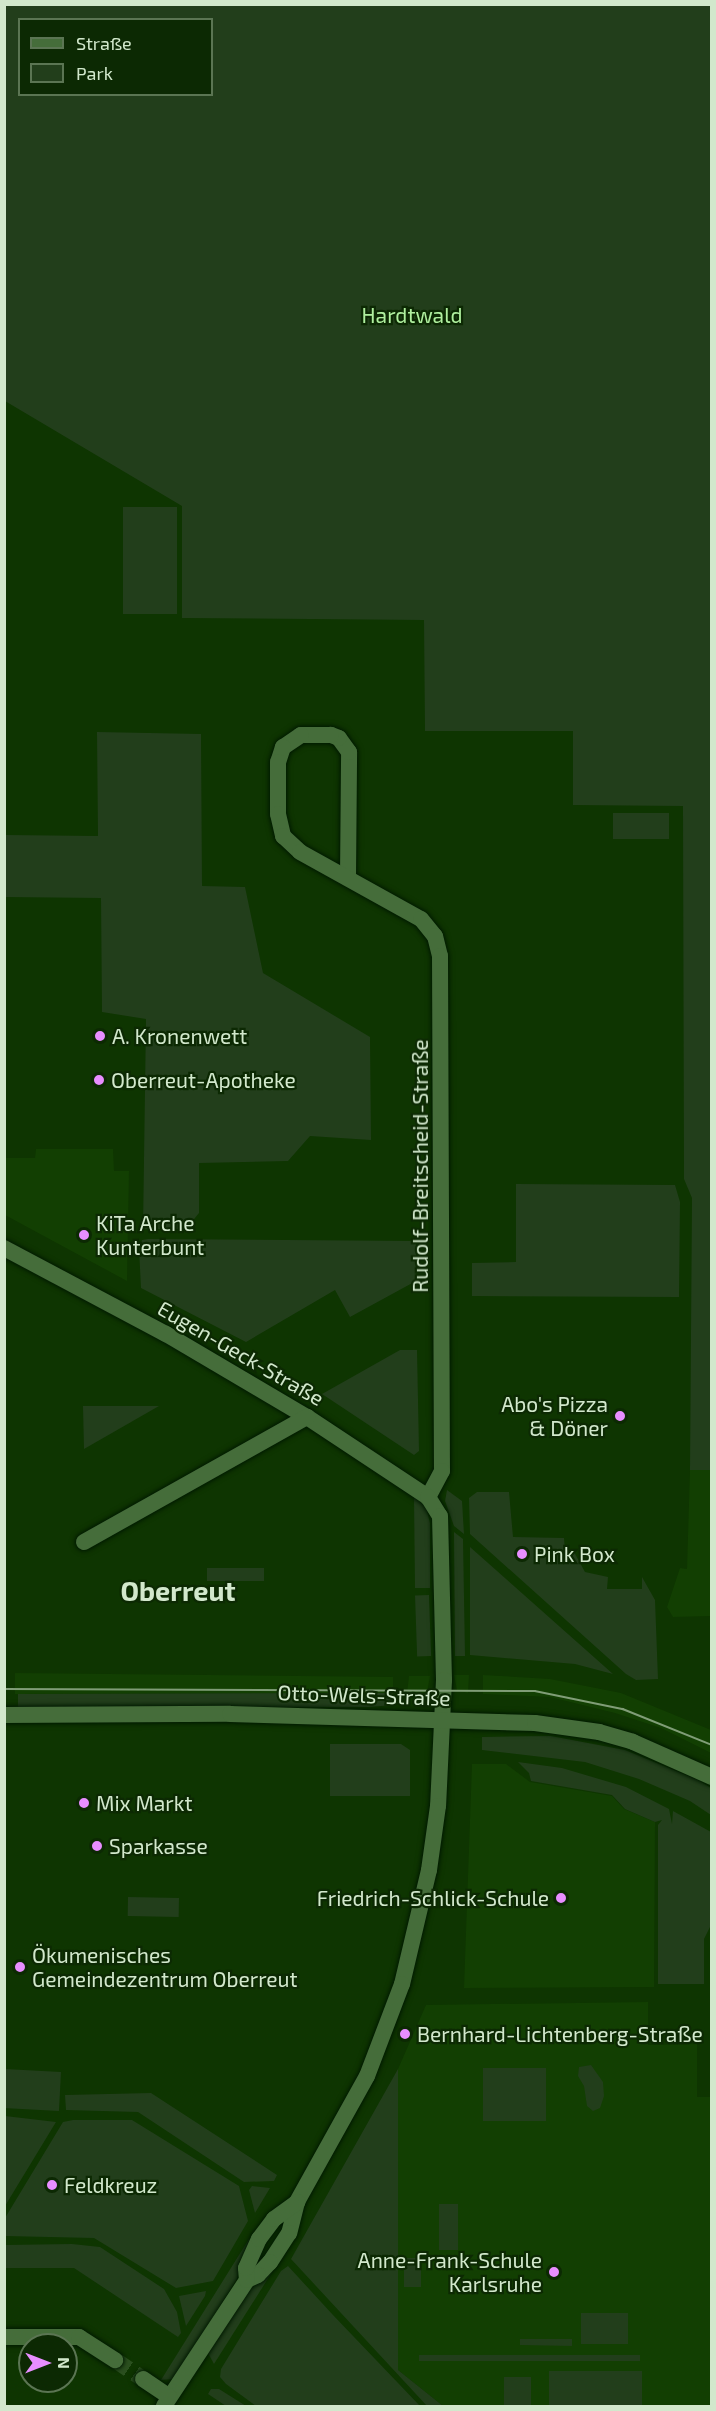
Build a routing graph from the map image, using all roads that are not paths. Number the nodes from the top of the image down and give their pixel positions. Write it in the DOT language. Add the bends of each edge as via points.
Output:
graph roads {
  1 [pos="348,878"];
  2 [pos="4,1248"];
  3 [pos="307,1417"];
  4 [pos="428,1497"];
  5 [pos="84,1542"];
  6 [pos="4,1715"];
  7 [pos="442,1720"];
  8 [pos="711,1777"];
  9 [pos="4,2337"];
  10 [pos="115,2360"];
  11 [pos="143,2379"];
  12 [pos="167,2402"];
  1 -- 1 [label="street, Rudolf-Breitscheid-Straße" via="349,752 339,738 331,735 302,735 283,747 278,762 278,814 283,836 300,852"];
  1 -- 4 [label="street, Rudolf-Breitscheid-Straße" via="421,919 435,936 440,956 442,1471"];
  2 -- 3 [label="street, Eugen-Geck-Straße" via="166,1334"];
  3 -- 4 [label="street, Eugen-Geck-Straße"];
  3 -- 5 [label="street"];
  4 -- 7 [label="street, Eugen-Geck-Straße" via="440,1516"];
  6 -- 7 [label="street, Otto-Wels-Straße" via="230,1714"];
  7 -- 8 [label="street, Otto-Wels-Straße" via="535,1723 599,1732 667,1755"];
  7 -- 12 [label="street" via="434,1839 402,1984 367,2076 297,2202 289,2233 270,2262 247,2280"];
  9 -- 10 [label="street" via="79,2337"];
  11 -- 12 [label="street"];
}
